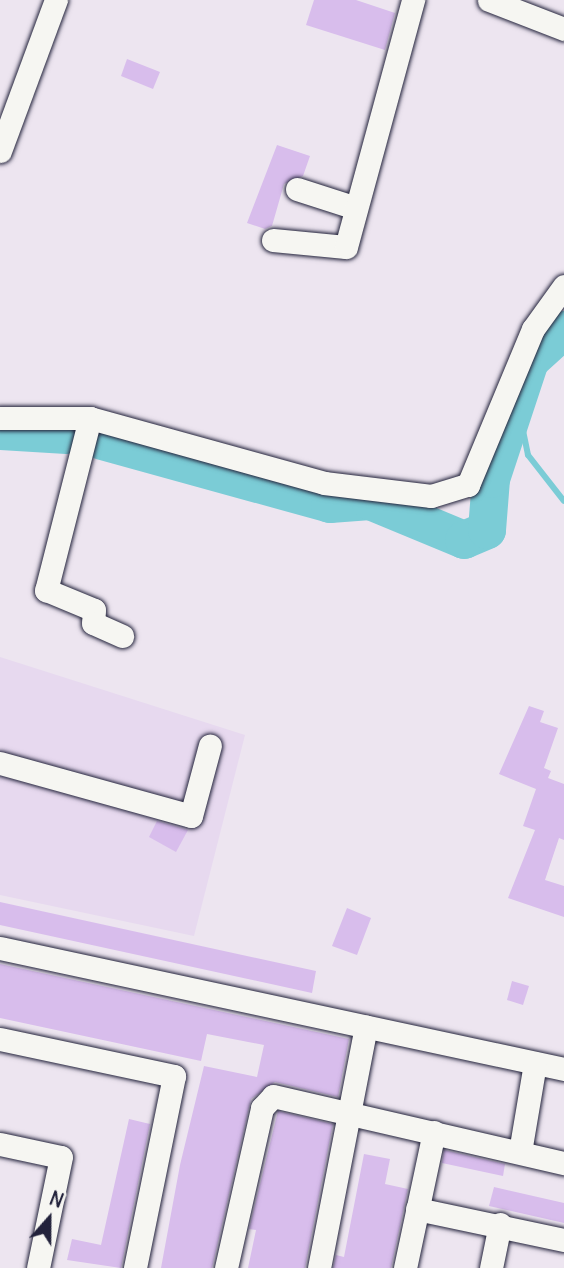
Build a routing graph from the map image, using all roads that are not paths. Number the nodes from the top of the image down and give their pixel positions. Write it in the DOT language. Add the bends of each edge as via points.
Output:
graph roads {
  1 [pos="56,0"];
  2 [pos="413,0"];
  3 [pos="489,0"];
  4 [pos="564,29"];
  5 [pos="0,151"];
  6 [pos="297,189"];
  7 [pos="356,208"];
  8 [pos="273,240"];
  9 [pos="564,286"];
  10 [pos="0,418"];
  11 [pos="90,418"];
  12 [pos="122,636"];
  13 [pos="209,745"];
  14 [pos="0,763"];
  15 [pos="0,948"];
  16 [pos="366,1027"];
  17 [pos="0,1039"];
  18 [pos="535,1063"];
  19 [pos="564,1069"];
  20 [pos="351,1114"];
  21 [pos="434,1132"];
  22 [pos="0,1144"];
  23 [pos="520,1152"];
  24 [pos="564,1163"];
  25 [pos="417,1209"];
  26 [pos="500,1224"];
  27 [pos="564,1240"];
  28 [pos="38,1268"];
  29 [pos="135,1268"];
  30 [pos="226,1268"];
  31 [pos="319,1268"];
  32 [pos="405,1268"];
  33 [pos="491,1268"];
  1 -- 5 [label="street"];
  2 -- 7 [label="street"];
  3 -- 4 [label="street"];
  6 -- 7 [label="street"];
  7 -- 8 [label="street" via="346,247"];
  9 -- 11 [label="street" via="533,329 468,485 431,496 324,483"];
  10 -- 11 [label="street"];
  11 -- 12 [label="street" via="46,590 94,610 93,623"];
  13 -- 14 [label="street" via="191,816"];
  15 -- 16 [label="street"];
  16 -- 18 [label="street"];
  16 -- 20 [label="street"];
  17 -- 29 [label="street" via="174,1076"];
  18 -- 19 [label="street"];
  18 -- 23 [label="street"];
  20 -- 21 [label="street"];
  20 -- 30 [label="street" via="279,1096 265,1100"];
  20 -- 31 [label="street"];
  21 -- 23 [label="street"];
  21 -- 25 [label="street"];
  22 -- 28 [label="street" via="61,1157"];
  23 -- 24 [label="street"];
  25 -- 26 [label="street"];
  25 -- 32 [label="street"];
  26 -- 27 [label="street"];
  26 -- 33 [label="street"];
}
